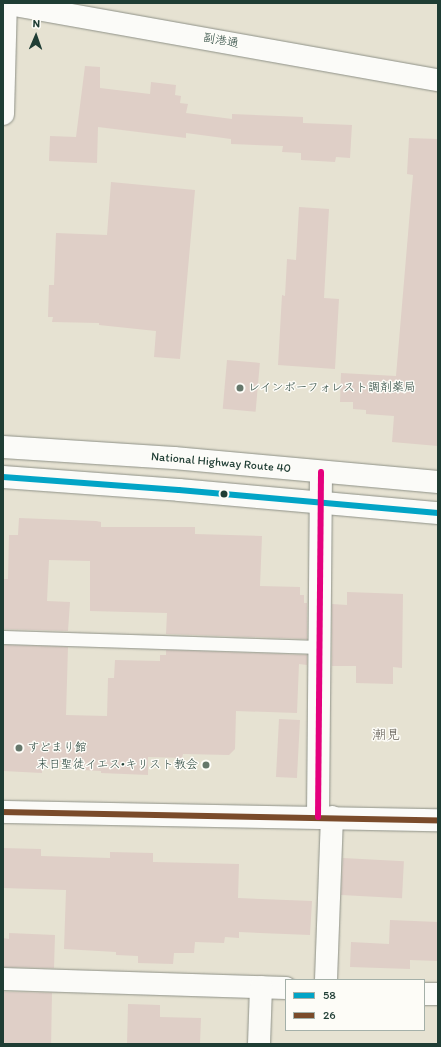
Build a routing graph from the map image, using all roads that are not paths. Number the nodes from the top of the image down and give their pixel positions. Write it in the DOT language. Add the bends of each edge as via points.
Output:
graph roads {
  1 [pos="6,3"];
  2 [pos="438,80"];
  3 [pos="3,114"];
  4 [pos="3,447"];
  5 [pos="321,472"];
  6 [pos="3,477"];
  7 [pos="438,482"];
  8 [pos="320,504"];
  9 [pos="438,513"];
  10 [pos="3,637"];
  11 [pos="321,647"];
  12 [pos="3,812"];
  13 [pos="325,817"];
  14 [pos="438,820"];
  15 [pos="3,979"];
  16 [pos="326,979"];
  17 [pos="261,987"];
  18 [pos="285,988"];
  19 [pos="425,994"];
  20 [pos="438,994"];
  21 [pos="259,1044"];
  1 -- 2 [label="main road, 副港通"];
  1 -- 3 [label="main road"];
  4 -- 5 [label="main road, National Highway Route 40" via="174,458"];
  5 -- 7 [label="main road, National Highway Route 40"];
  5 -- 8 [label="main road"];
  6 -- 8 [label="main road"];
  8 -- 9 [label="main road"];
  8 -- 11 [label="main road"];
  10 -- 11 [label="lane"];
  11 -- 13 [label="main road"];
  12 -- 13 [label="main road"];
  13 -- 14 [label="main road"];
  13 -- 16 [label="main road"];
  15 -- 17 [label="main road"];
  17 -- 18 [label="main road"];
  17 -- 21 [label="main road"];
  19 -- 20 [label="main road"];
}
